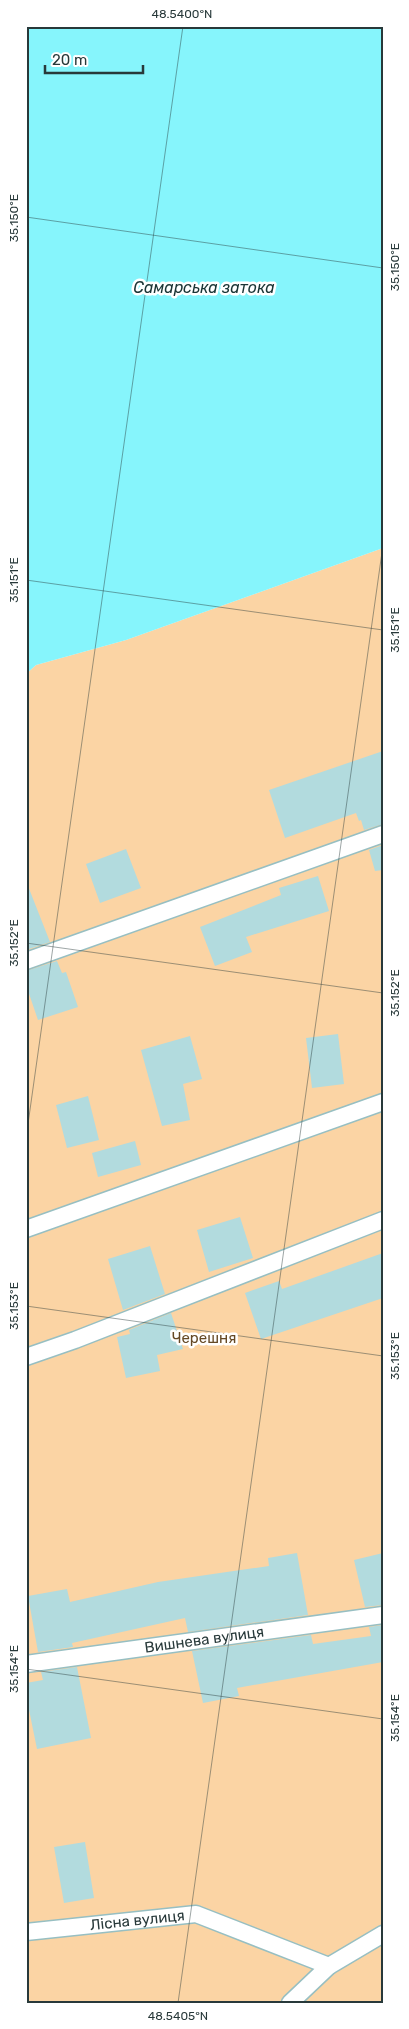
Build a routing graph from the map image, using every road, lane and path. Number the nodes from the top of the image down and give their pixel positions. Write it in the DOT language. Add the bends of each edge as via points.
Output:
graph roads {
  1 [pos="383,834"];
  2 [pos="26,961"];
  3 [pos="383,1102"];
  4 [pos="383,1220"];
  5 [pos="26,1229"];
  6 [pos="26,1357"];
  7 [pos="383,1616"];
  8 [pos="26,1664"];
  9 [pos="26,1932"];
  10 [pos="383,1934"];
  11 [pos="329,1966"];
  12 [pos="290,2003"];
  1 -- 2 [label="lane"];
  3 -- 5 [label="lane"];
  4 -- 6 [label="lane"];
  7 -- 8 [label="lane, Вишнева вулиця"];
  9 -- 11 [label="lane, Лісна вулиця" via="196,1914"];
  10 -- 11 [label="lane"];
  11 -- 12 [label="lane"];
}
